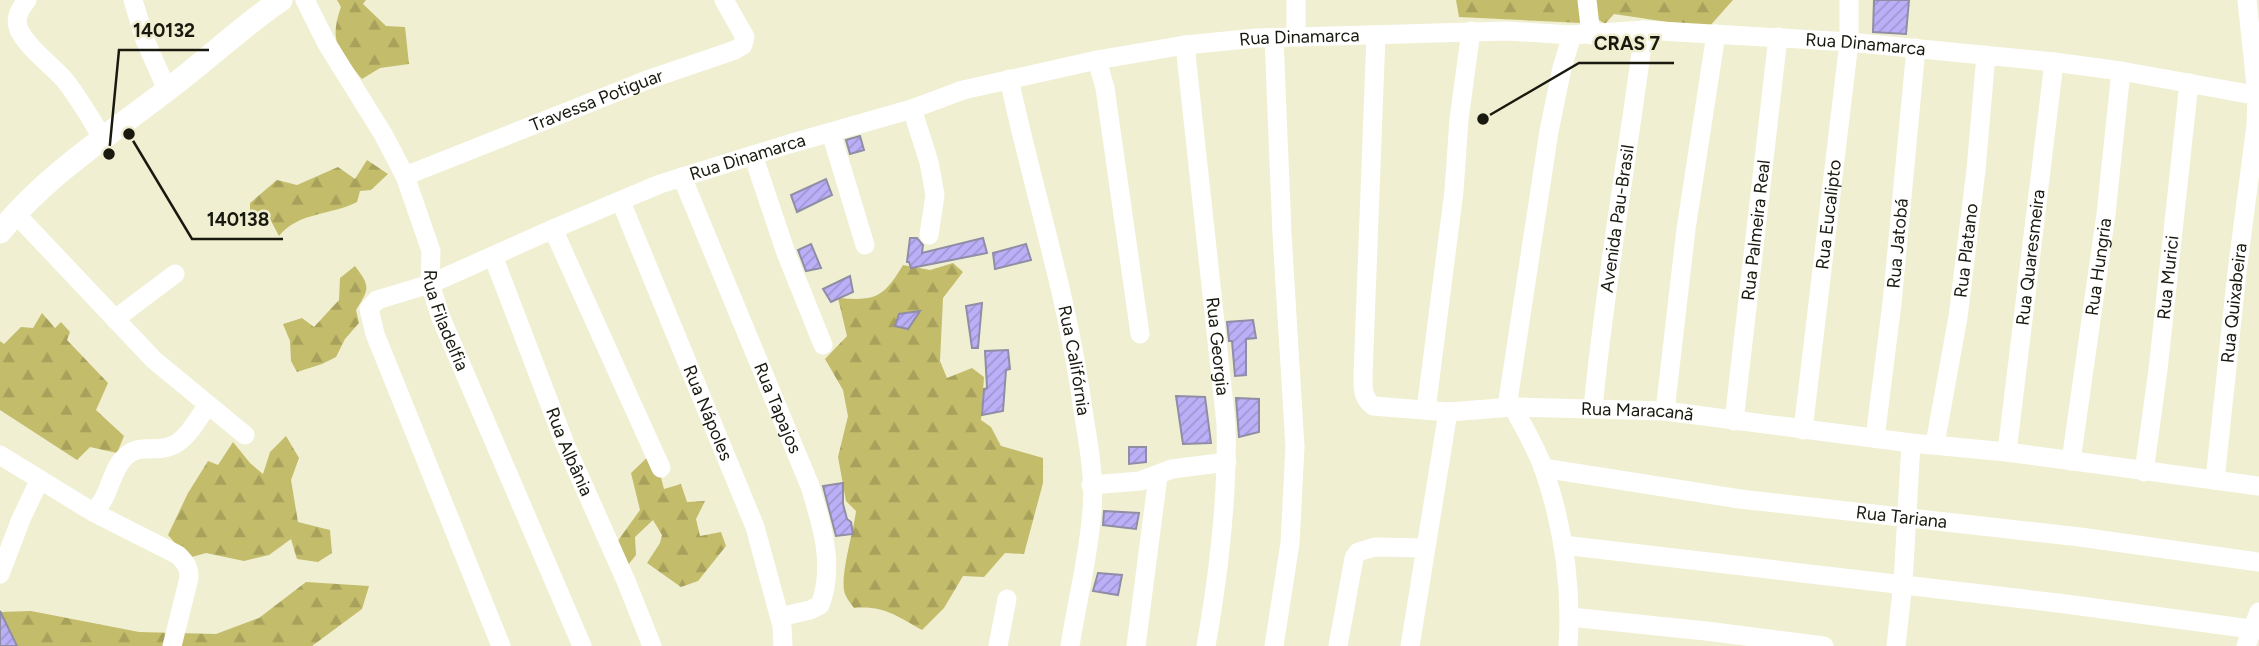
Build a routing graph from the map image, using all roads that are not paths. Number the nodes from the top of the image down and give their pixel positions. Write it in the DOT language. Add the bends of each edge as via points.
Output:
graph roads {
  1 [pos="27,0"];
  2 [pos="133,0"];
  3 [pos="281,0"];
  4 [pos="305,0"];
  5 [pos="724,0"];
  6 [pos="1296,0"];
  7 [pos="1587,0"];
  8 [pos="1849,0"];
  9 [pos="2247,0"];
  10 [pos="1644,30"];
  11 [pos="1471,32"];
  12 [pos="1716,34"];
  13 [pos="1376,35"];
  14 [pos="1582,35"];
  15 [pos="1296,37"];
  16 [pos="1778,37"];
  17 [pos="1273,38"];
  18 [pos="1849,42"];
  19 [pos="1185,45"];
  20 [pos="1916,48"];
  21 [pos="1986,55"];
  22 [pos="1097,60"];
  23 [pos="2054,62"];
  24 [pos="2121,71"];
  25 [pos="1009,79"];
  26 [pos="2189,83"];
  27 [pos="167,90"];
  28 [pos="2258,95"];
  29 [pos="912,109"];
  30 [pos="831,133"];
  31 [pos="102,137"];
  32 [pos="753,155"];
  33 [pos="405,176"];
  34 [pos="682,177"];
  35 [pos="621,202"];
  36 [pos="15,214"];
  37 [pos="553,229"];
  38 [pos="0,232"];
  39 [pos="929,235"];
  40 [pos="865,245"];
  41 [pos="493,256"];
  42 [pos="175,274"];
  43 [pos="430,284"];
  44 [pos="116,318"];
  45 [pos="1140,334"];
  46 [pos="823,345"];
  47 [pos="207,406"];
  48 [pos="1510,407"];
  49 [pos="1592,408"];
  50 [pos="1426,410"];
  51 [pos="1665,411"];
  52 [pos="1448,412"];
  53 [pos="1734,421"];
  54 [pos="1803,430"];
  55 [pos="245,435"];
  56 [pos="1875,438"];
  57 [pos="1910,443"];
  58 [pos="1934,444"];
  59 [pos="2007,452"];
  60 [pos="0,455"];
  61 [pos="2071,461"];
  62 [pos="1227,462"];
  63 [pos="661,468"];
  64 [pos="1544,468"];
  65 [pos="2144,472"];
  66 [pos="1158,475"];
  67 [pos="2215,480"];
  68 [pos="39,481"];
  69 [pos="1091,485"];
  70 [pos="2259,486"];
  71 [pos="93,512"];
  72 [pos="1907,519"];
  73 [pos="1563,545"];
  74 [pos="1425,548"];
  75 [pos="2259,562"];
  76 [pos="0,574"];
  77 [pos="1903,583"];
  78 [pos="1007,599"];
  79 [pos="1570,617"];
  80 [pos="781,621"];
  81 [pos="2254,629"];
  82 [pos="172,646"];
  83 [pos="501,646"];
  84 [pos="582,646"];
  85 [pos="652,646"];
  86 [pos="783,646"];
  87 [pos="998,646"];
  88 [pos="1070,646"];
  89 [pos="1136,646"];
  90 [pos="1206,646"];
  91 [pos="1274,646"];
  92 [pos="1338,646"];
  93 [pos="1410,646"];
  94 [pos="1568,646"];
  95 [pos="1824,646"];
  96 [pos="1896,646"];
  1 -- 31 [label="street" via="18,13 19,29 71,88"];
  2 -- 27 [label="street"];
  3 -- 27 [label="street"];
  4 -- 33 [label="street, Rua Filadelfia"];
  5 -- 33 [label="street, Travessa Potiguar" via="745,37 735,50"];
  6 -- 15 [label="street"];
  7 -- 14 [label="street"];
  8 -- 18 [label="street, Rua Eucalipto"];
  9 -- 28 [label="street, Rua Quixabeira"];
  10 -- 12 [label="street, Rua Dinamarca"];
  10 -- 14 [label="street, Rua Dinamarca"];
  10 -- 49 [label="street, Avenida Pau-Brasil"];
  11 -- 13 [label="street, Rua Dinamarca"];
  11 -- 14 [label="street, Rua Dinamarca"];
  11 -- 50 [label="street"];
  12 -- 16 [label="street, Rua Dinamarca"];
  12 -- 51 [label="street" via="1686,229"];
  13 -- 15 [label="street, Rua Dinamarca"];
  13 -- 50 [label="street, Rua Maracanã" via="1363,394 1373,405"];
  14 -- 48 [label="street" via="1562,68 1549,131"];
  15 -- 17 [label="street, Rua Dinamarca"];
  16 -- 18 [label="street, Rua Dinamarca"];
  16 -- 53 [label="street, Rua Palmeira Real"];
  17 -- 19 [label="street, Rua Dinamarca"];
  17 -- 91 [label="street" via="1295,447 1290,543"];
  18 -- 20 [label="street, Rua Dinamarca"];
  18 -- 54 [label="street, Rua Eucalipto"];
  19 -- 22 [label="street, Rua Dinamarca"];
  19 -- 62 [label="street, Rua Georgia"];
  20 -- 21 [label="street, Rua Dinamarca"];
  20 -- 56 [label="street, Rua Jatobá"];
  21 -- 23 [label="street, Rua Dinamarca"];
  21 -- 58 [label="street, Rua Platano" via="1958,317"];
  22 -- 25 [label="street, Rua Dinamarca"];
  22 -- 45 [label="street" via="1105,88"];
  23 -- 24 [label="street, Rua Dinamarca"];
  23 -- 59 [label="street, Rua Quaresmeira"];
  24 -- 26 [label="street, Rua Dinamarca"];
  24 -- 61 [label="street, Rua Hungria"];
  25 -- 29 [label="street, Rua Dinamarca"];
  25 -- 69 [label="street, Rua Califórnia" via="1078,368"];
  26 -- 28 [label="street, Rua Dinamarca"];
  26 -- 65 [label="street, Rua Murici"];
  27 -- 31 [label="street"];
  28 -- 67 [label="street, Rua Quixabeira"];
  29 -- 30 [label="street, Rua Dinamarca"];
  29 -- 39 [label="street" via="934,195"];
  30 -- 32 [label="street, Rua Dinamarca"];
  30 -- 40 [label="street"];
  31 -- 36 [label="street"];
  32 -- 34 [label="street, Rua Dinamarca"];
  32 -- 46 [label="street"];
  33 -- 43 [label="street, Rua Filadelfia" via="431,251"];
  34 -- 35 [label="street, Rua Dinamarca"];
  34 -- 80 [label="street, Rua Tapajos" via="810,486 823,528 828,575 820,605"];
  35 -- 37 [label="street, Rua Dinamarca"];
  35 -- 80 [label="street, Rua Nápoles" via="755,527"];
  36 -- 38 [label="street"];
  36 -- 44 [label="street"];
  37 -- 41 [label="street, Rua Dinamarca"];
  37 -- 63 [label="street"];
  41 -- 43 [label="street, Rua Dinamarca"];
  41 -- 85 [label="street, Rua Albânia" via="565,444"];
  42 -- 44 [label="street"];
  43 -- 83 [label="street, Rua Dinamarca" via="377,300 369,309 375,334"];
  43 -- 84 [label="street, Rua Filadelfia" via="460,366"];
  44 -- 47 [label="street" via="154,360"];
  47 -- 55 [label="street"];
  47 -- 71 [label="street" via="174,446 141,448 126,456 108,495"];
  48 -- 49 [label="street, Rua Maracanã"];
  48 -- 52 [label="street, Rua Maracanã"];
  48 -- 64 [label="street"];
  49 -- 51 [label="street, Rua Maracanã"];
  50 -- 52 [label="street, Rua Maracanã"];
  51 -- 53 [label="street, Rua Maracanã"];
  52 -- 74 [label="street"];
  53 -- 54 [label="street, Rua Maracanã"];
  54 -- 56 [label="street, Rua Maracanã"];
  56 -- 57 [label="street, Rua Maracanã"];
  57 -- 58 [label="street, Rua Maracanã"];
  57 -- 72 [label="street"];
  58 -- 59 [label="street, Rua Maracanã"];
  59 -- 61 [label="street, Rua Maracanã"];
  60 -- 68 [label="street"];
  61 -- 65 [label="street, Rua Maracanã"];
  62 -- 66 [label="street" via="1190,465"];
  62 -- 90 [label="street, Rua Georgia" via="1222,547"];
  64 -- 72 [label="street, Rua Tariana"];
  64 -- 73 [label="street"];
  65 -- 67 [label="street, Rua Maracanã"];
  66 -- 69 [label="street"];
  66 -- 89 [label="street"];
  67 -- 70 [label="street, Rua Maracanã"];
  68 -- 71 [label="street"];
  68 -- 76 [label="street"];
  69 -- 88 [label="street, Rua Califórnia" via="1092,509"];
  71 -- 82 [label="street" via="178,555 189,569"];
  72 -- 75 [label="street, Rua Tariana"];
  72 -- 77 [label="street"];
  73 -- 77 [label="street"];
  73 -- 79 [label="street"];
  74 -- 92 [label="street" via="1375,547 1358,552"];
  74 -- 93 [label="street"];
  77 -- 81 [label="street"];
  77 -- 96 [label="street"];
  78 -- 87 [label="street"];
  79 -- 94 [label="street"];
  79 -- 95 [label="street"];
  80 -- 86 [label="street, Rua Nápoles"];
}
